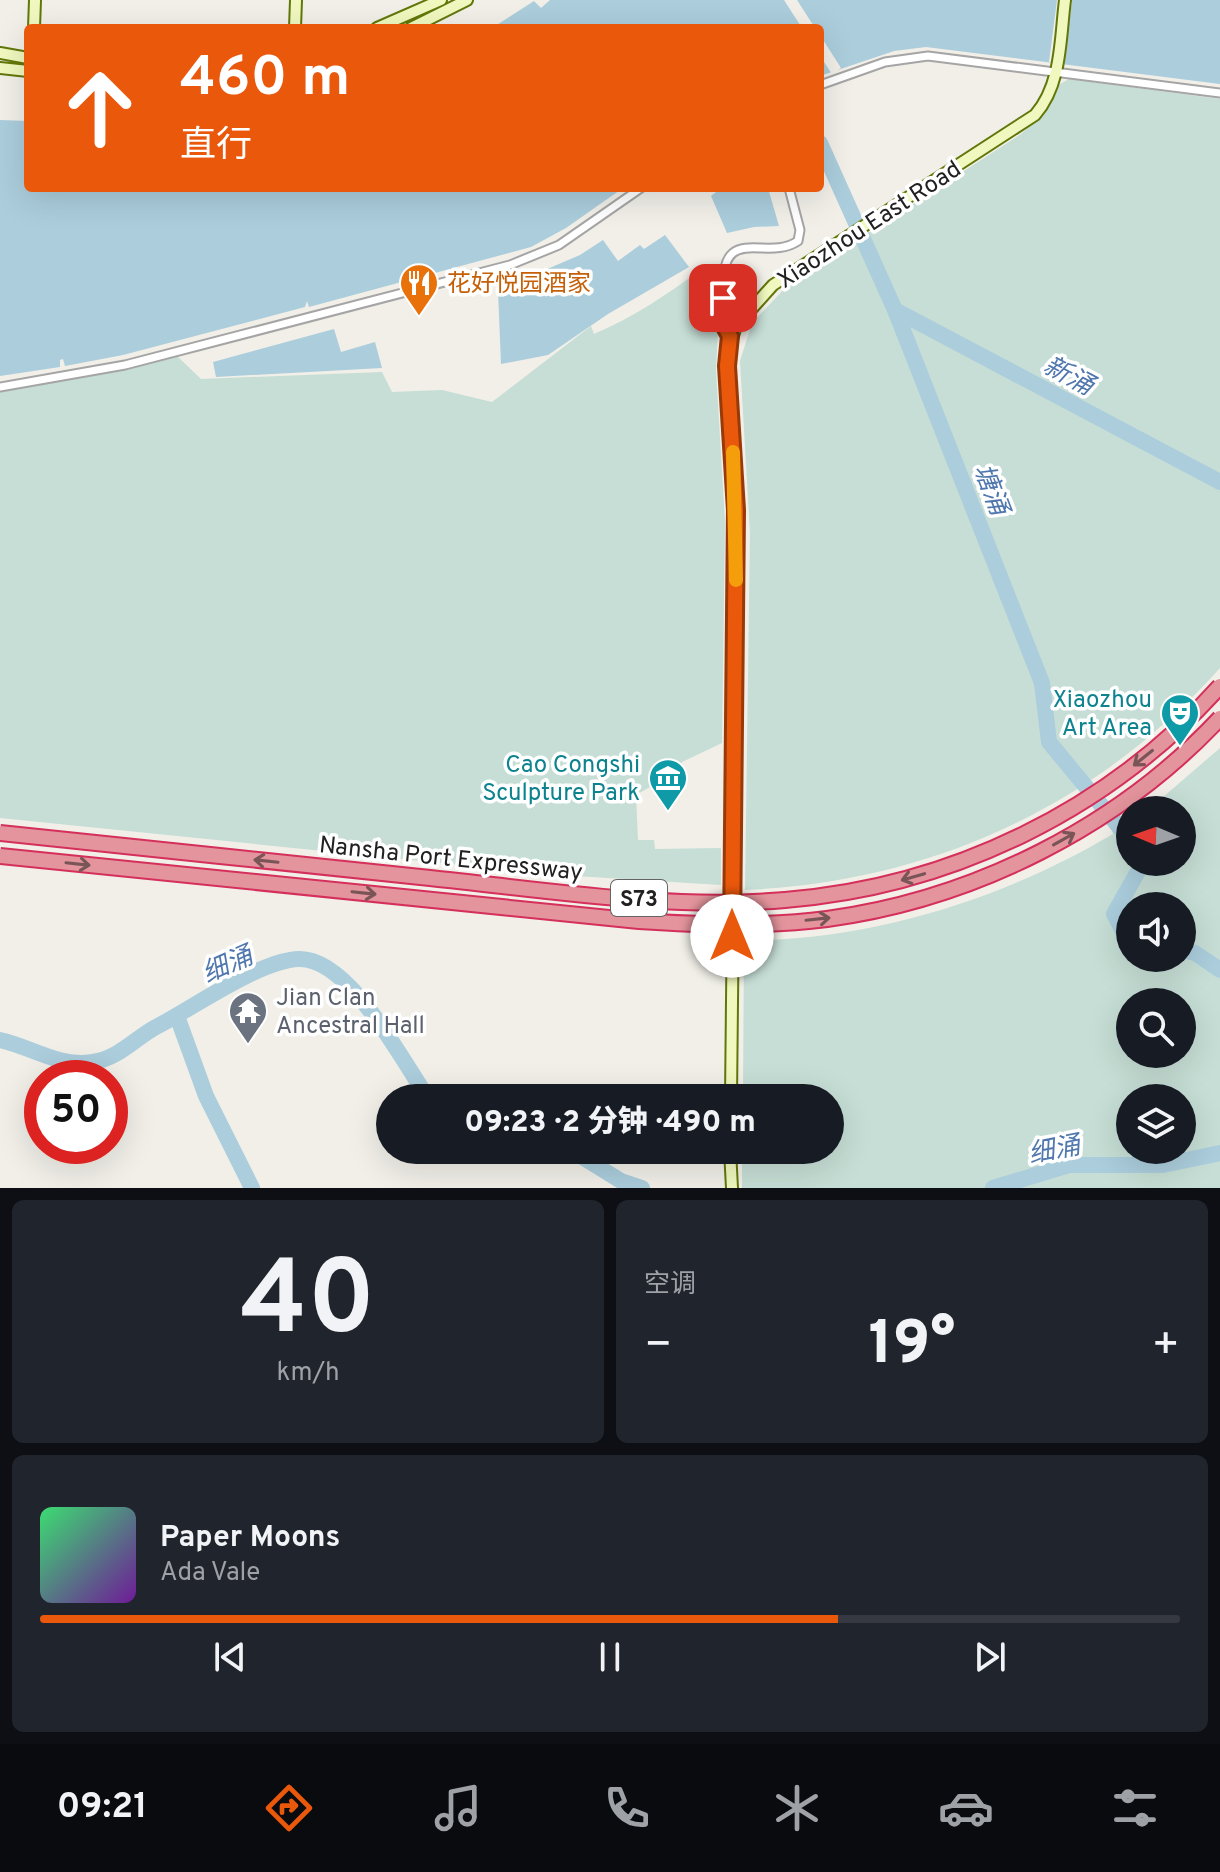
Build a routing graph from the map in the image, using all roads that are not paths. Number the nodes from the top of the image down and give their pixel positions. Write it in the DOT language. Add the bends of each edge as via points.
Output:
graph roads {
  1 [pos="35,0"];
  2 [pos="296,0"];
  3 [pos="441,0"];
  4 [pos="467,0"];
  5 [pos="1065,0"];
  6 [pos="34,24"];
  7 [pos="295,24"];
  8 [pos="386,24"];
  9 [pos="419,24"];
  10 [pos="0,53"];
  11 [pos="24,57"];
  12 [pos="0,68"];
  13 [pos="1057,68"];
  14 [pos="24,71"];
  15 [pos="824,84"];
  16 [pos="1220,93"];
  17 [pos="635,192"];
  18 [pos="790,192"];
  19 [pos="730,336"];
  20 [pos="0,387"];
  21 [pos="1220,686"];
  22 [pos="1220,718"];
  23 [pos="0,833"];
  24 [pos="0,856"];
  25 [pos="731,1084"];
  26 [pos="731,1164"];
  27 [pos="732,1188"];
  1 -- 6 [label="main road"];
  2 -- 7 [label="main road"];
  3 -- 8 [label="main road"];
  4 -- 9 [label="main road"];
  5 -- 13 [label="main road, Xiaozhou East Road"];
  10 -- 11 [label="main road"];
  12 -- 14 [label="main road"];
  13 -- 15 [label="street" via="916,56"];
  13 -- 16 [label="street"];
  13 -- 19 [label="main road, Xiaozhou East Road" via="1048,97 1029,120 764,292"];
  17 -- 20 [label="street" via="559,245 510,265 125,365"];
  18 -- 19 [label="street" via="798,241 743,249 725,263 724,321"];
  19 -- 25 [label="main road" via="727,366 737,524"];
  21 -- 23 [label="highway, Nansha Port Expressway / S73, one-way, bridge" via="1136,764 1028,832 910,878 817,897 743,902 626,897"];
  24 -- 22 [label="highway, Nansha Port Expressway / S73, one-way, bridge" via="599,918 720,924 826,919 914,901 1023,860 1105,814"];
  26 -- 27 [label="main road"];
}
